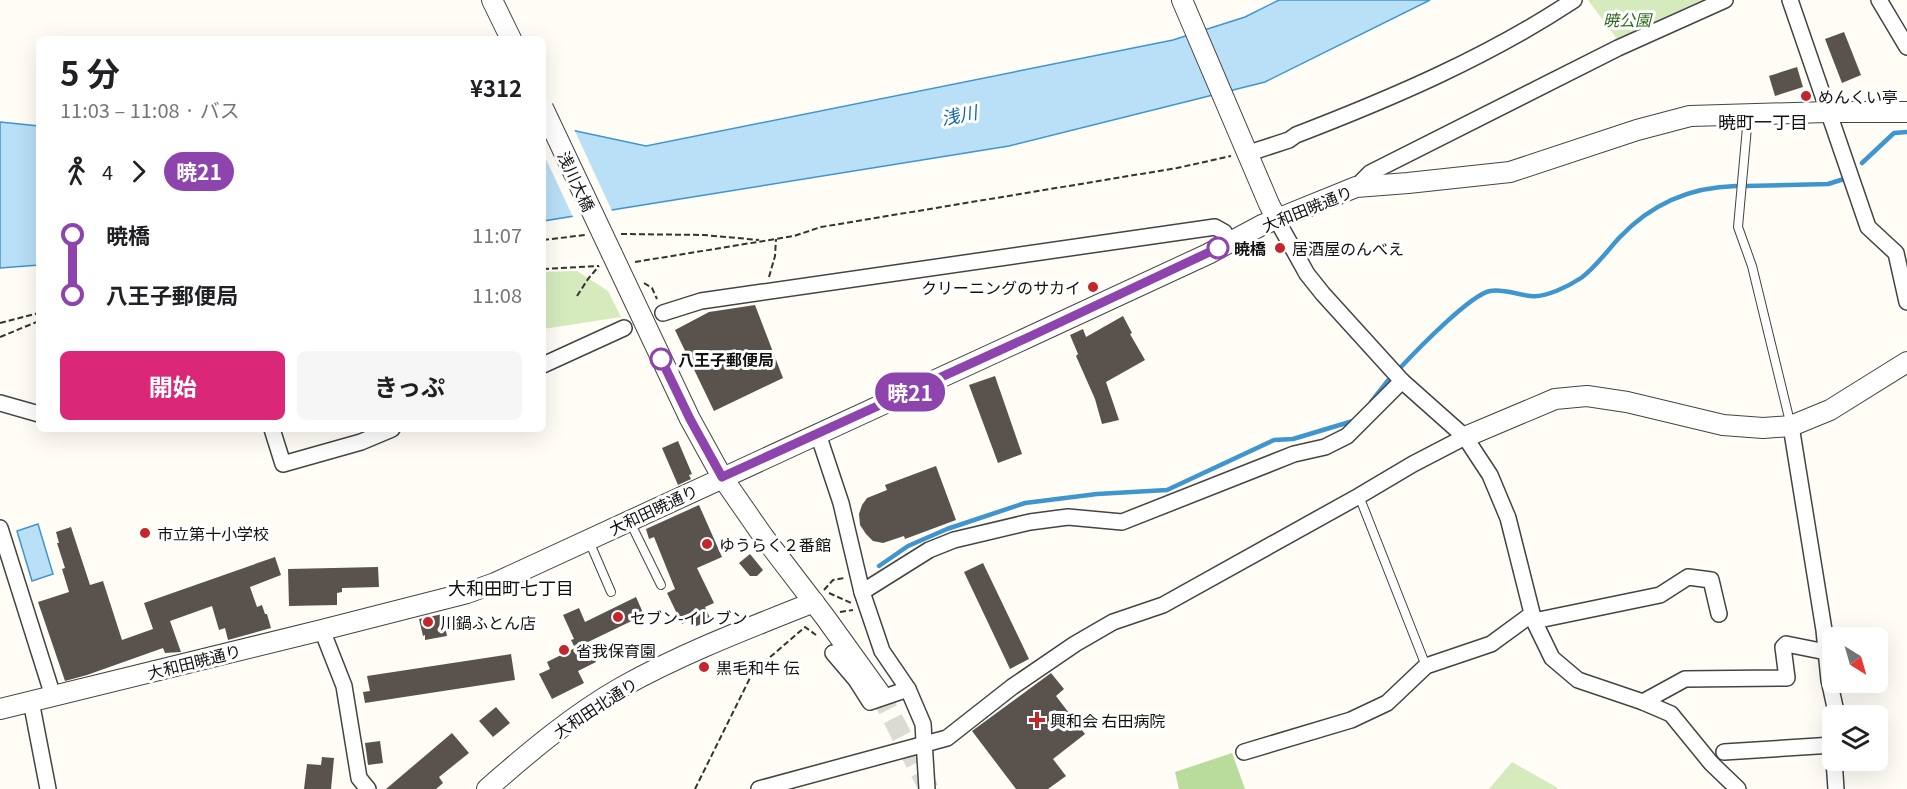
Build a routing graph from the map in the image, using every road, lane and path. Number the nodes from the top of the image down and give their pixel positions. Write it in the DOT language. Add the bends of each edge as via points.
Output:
graph roads {
  1 [pos="492,0"];
  2 [pos="1182,0"];
  3 [pos="1574,0"];
  4 [pos="1725,0"];
  5 [pos="1790,0"];
  6 [pos="1879,0"];
  7 [pos="510,36"];
  8 [pos="1907,47"];
  9 [pos="1827,111"];
  10 [pos="1907,112"];
  11 [pos="1748,114"];
  12 [pos="546,115"];
  13 [pos="1243,151"];
  14 [pos="1356,187"];
  15 [pos="1277,220"];
  16 [pos="613,234"];
  17 [pos="592,235"];
  18 [pos="776,239"];
  19 [pos="546,240"];
  20 [pos="766,240"];
  21 [pos="1229,241"];
  22 [pos="605,260"];
  23 [pos="634,262"];
  24 [pos="546,268"];
  25 [pos="644,283"];
  26 [pos="763,292"];
  27 [pos="577,296"];
  28 [pos="1907,302"];
  29 [pos="661,309"];
  30 [pos="36,314"];
  31 [pos="36,322"];
  32 [pos="0,323"];
  33 [pos="624,328"];
  34 [pos="0,337"];
  35 [pos="1907,362"];
  36 [pos="546,364"];
  37 [pos="1402,381"];
  38 [pos="0,403"];
  39 [pos="36,413"];
  40 [pos="1791,426"];
  41 [pos="273,432"];
  42 [pos="385,432"];
  43 [pos="818,434"];
  44 [pos="1465,437"];
  45 [pos="722,477"];
  46 [pos="1359,496"];
  47 [pos="629,520"];
  48 [pos="0,528"];
  49 [pos="588,539"];
  50 [pos="859,576"];
  51 [pos="661,585"];
  52 [pos="611,592"];
  53 [pos="862,592"];
  54 [pos="819,596"];
  55 [pos="858,609"];
  56 [pos="838,612"];
  57 [pos="1719,614"];
  58 [pos="1533,617"];
  59 [pos="805,627"];
  60 [pos="1822,627"];
  61 [pos="322,630"];
  62 [pos="1822,651"];
  63 [pos="833,653"];
  64 [pos="1426,666"];
  65 [pos="908,689"];
  66 [pos="879,692"];
  67 [pos="52,696"];
  68 [pos="31,701"];
  69 [pos="1643,702"];
  70 [pos="0,709"];
  71 [pos="926,744"];
  72 [pos="1822,747"];
  73 [pos="1244,752"];
  74 [pos="1724,752"];
  75 [pos="1835,771"];
  76 [pos="48,789"];
  77 [pos="368,789"];
  78 [pos="487,789"];
  79 [pos="695,789"];
  80 [pos="759,789"];
  81 [pos="927,789"];
  82 [pos="1738,789"];
  83 [pos="1836,789"];
  1 -- 7 [label="street"];
  2 -- 13 [label="street"];
  3 -- 13 [label="street" via="1432,78 1289,140"];
  4 -- 14 [label="street" via="1618,48 1370,173"];
  5 -- 9 [label="street"];
  6 -- 8 [label="street"];
  9 -- 10 [label="street, 大和田暁通り"];
  9 -- 11 [label="street, 大和田暁通り"];
  9 -- 28 [label="street" via="1868,227 1896,254"];
  11 -- 14 [label="street, 大和田暁通り" via="1690,116 1510,172"];
  11 -- 40 [label="lane" via="1738,227 1752,266"];
  12 -- 22 [label="street, 浅川大橋, bridge"];
  13 -- 15 [label="street"];
  13 -- 18 [label="path" via="1177,168 821,227"];
  14 -- 15 [label="street, 大和田暁通り"];
  15 -- 21 [label="street, 大和田暁通り"];
  15 -- 37 [label="street" via="1307,274"];
  16 -- 20 [label="path"];
  17 -- 19 [label="path"];
  18 -- 20 [label="path"];
  18 -- 26 [label="path" via="775,256"];
  20 -- 23 [label="path"];
  21 -- 26 [label="street" via="1215,227"];
  21 -- 43 [label="street, 大和田暁通り"];
  22 -- 24 [label="path"];
  22 -- 27 [label="path"];
  22 -- 45 [label="street, 浅川大橋"];
  25 -- 29 [label="path" via="652,288"];
  26 -- 29 [label="street"];
  30 -- 32 [label="path"];
  31 -- 34 [label="path"];
  33 -- 36 [label="street"];
  35 -- 40 [label="street" via="1830,410"];
  37 -- 44 [label="street"];
  37 -- 53 [label="street" via="1347,436 1325,447 1294,454 1122,522 1068,517 954,540 929,550"];
  38 -- 39 [label="street"];
  40 -- 44 [label="street" via="1723,425 1587,396 1555,399"];
  40 -- 60 [label="street"];
  41 -- 42 [label="street" via="283,464"];
  43 -- 45 [label="street, 大和田暁通り"];
  43 -- 50 [label="street"];
  44 -- 46 [label="street"];
  44 -- 58 [label="street" via="1490,475 1508,518"];
  45 -- 47 [label="street, 大和田暁通り"];
  45 -- 54 [label="street, 浅川大橋" via="763,536"];
  46 -- 64 [label="lane"];
  46 -- 71 [label="street" via="1163,605 1104,627 1012,687 947,738"];
  47 -- 49 [label="street, 大和田暁通り"];
  47 -- 51 [label="lane"];
  48 -- 67 [label="street"];
  49 -- 52 [label="lane"];
  49 -- 61 [label="street, 大和田暁通り" via="467,593"];
  50 -- 53 [label="street"];
  50 -- 54 [label="path" via="833,580"];
  53 -- 65 [label="street" via="882,651"];
  54 -- 66 [label="street, 浅川大橋"];
  54 -- 78 [label="street, 大和田北通り" via="619,688 567,723"];
  55 -- 56 [label="path"];
  57 -- 58 [label="street" via="1711,580 1688,577 1660,595"];
  58 -- 64 [label="street" via="1491,644"];
  58 -- 69 [label="street" via="1552,658 1578,680"];
  59 -- 79 [label="path" via="750,678"];
  61 -- 67 [label="street, 大和田暁通り"];
  61 -- 77 [label="street" via="344,686 359,778"];
  62 -- 69 [label="street" via="1786,644 1783,647 1787,678 1685,678"];
  63 -- 65 [label="street" via="870,702"];
  64 -- 73 [label="street" via="1387,703 1360,716"];
  65 -- 71 [label="street" via="923,724"];
  67 -- 68 [label="street, 大和田暁通り"];
  68 -- 70 [label="street, 大和田暁通り"];
  68 -- 76 [label="street"];
  69 -- 82 [label="street" via="1671,714"];
  71 -- 80 [label="street"];
  71 -- 81 [label="street"];
  72 -- 74 [label="street"];
  75 -- 83 [label="street"];
}
